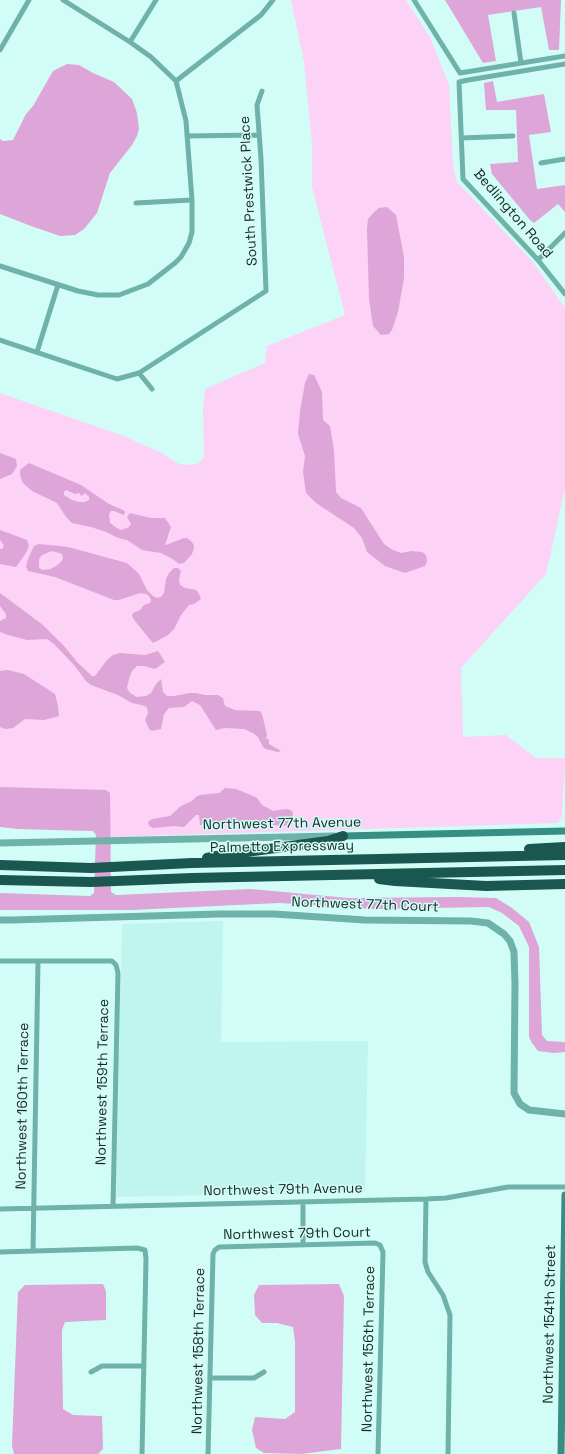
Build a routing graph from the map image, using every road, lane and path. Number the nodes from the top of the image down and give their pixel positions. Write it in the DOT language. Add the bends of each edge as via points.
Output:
graph roads {
  1 [pos="29,0"];
  2 [pos="63,0"];
  3 [pos="156,0"];
  4 [pos="273,0"];
  5 [pos="414,0"];
  6 [pos="514,13"];
  7 [pos="130,42"];
  8 [pos="0,50"];
  9 [pos="565,56"];
  10 [pos="521,63"];
  11 [pos="565,64"];
  12 [pos="176,81"];
  13 [pos="262,91"];
  14 [pos="258,135"];
  15 [pos="187,136"];
  16 [pos="513,136"];
  17 [pos="461,138"];
  18 [pos="565,158"];
  19 [pos="541,163"];
  20 [pos="192,200"];
  21 [pos="136,203"];
  22 [pos="565,233"];
  23 [pos="538,260"];
  24 [pos="0,266"];
  25 [pos="58,285"];
  26 [pos="565,294"];
  27 [pos="0,340"];
  28 [pos="37,352"];
  29 [pos="138,373"];
  30 [pos="152,389"];
  31 [pos="565,831"];
  32 [pos="343,836"];
  33 [pos="0,843"];
  34 [pos="565,847"];
  35 [pos="554,852"];
  36 [pos="565,855"];
  37 [pos="192,863"];
  38 [pos="0,865"];
  39 [pos="565,870"];
  40 [pos="356,875"];
  41 [pos="0,880"];
  42 [pos="565,884"];
  43 [pos="0,920"];
  44 [pos="0,961"];
  45 [pos="38,962"];
  46 [pos="565,1114"];
  47 [pos="565,1187"];
  48 [pos="565,1195"];
  49 [pos="426,1199"];
  50 [pos="303,1202"];
  51 [pos="113,1206"];
  52 [pos="33,1208"];
  53 [pos="0,1209"];
  54 [pos="303,1244"];
  55 [pos="380,1245"];
  56 [pos="215,1250"];
  57 [pos="33,1251"];
  58 [pos="0,1252"];
  59 [pos="564,1276"];
  60 [pos="564,1284"];
  61 [pos="144,1366"];
  62 [pos="91,1372"];
  63 [pos="264,1372"];
  64 [pos="211,1378"];
  65 [pos="142,1454"];
  66 [pos="208,1454"];
  67 [pos="378,1454"];
  68 [pos="448,1454"];
  69 [pos="561,1454"];
  1 -- 8 [label="street"];
  2 -- 7 [label="street"];
  3 -- 7 [label="street"];
  4 -- 12 [label="street" via="261,16"];
  5 -- 10 [label="street" via="460,73"];
  6 -- 10 [label="street"];
  7 -- 12 [label="street"];
  9 -- 10 [label="street"];
  11 -- 17 [label="street, Bedlington Road" via="460,81"];
  12 -- 15 [label="street"];
  13 -- 14 [label="street, South Prestwick Place" via="257,105"];
  14 -- 15 [label="street"];
  14 -- 29 [label="street, South Prestwick Place" via="266,291"];
  15 -- 20 [label="street"];
  16 -- 17 [label="street"];
  17 -- 23 [label="street, Bedlington Road" via="463,178"];
  18 -- 19 [label="street"];
  20 -- 21 [label="street"];
  20 -- 25 [label="street" via="192,232 189,243 181,257 148,284 119,295 98,295"];
  22 -- 23 [label="street"];
  23 -- 26 [label="street, Bedlington Road"];
  24 -- 25 [label="street"];
  25 -- 28 [label="street"];
  27 -- 28 [label="street"];
  28 -- 29 [label="street" via="117,379"];
  29 -- 30 [label="street"];
  31 -- 32 [label="main road, Northwest 77th Avenue"];
  32 -- 33 [label="street, Northwest 77th Avenue"];
  32 -- 37 [label="highway" via="328,841 216,856"];
  34 -- 35 [label="highway"];
  35 -- 36 [label="highway, Palmetto Expressway"];
  35 -- 37 [label="highway, Palmetto Expressway" via="440,858"];
  37 -- 38 [label="highway, Palmetto Expressway" via="91,868"];
  39 -- 40 [label="highway, Palmetto Expressway"];
  40 -- 41 [label="highway, Palmetto Expressway" via="91,882"];
  40 -- 42 [label="highway" via="395,881 486,886"];
  43 -- 46 [label="street, Northwest 77th Court" via="274,914 365,920 488,923 504,934 514,952 514,1093 520,1104 529,1110"];
  44 -- 45 [label="street"];
  45 -- 51 [label="street, Northwest 159th Terrace" via="112,961 116,965 118,973"];
  45 -- 52 [label="street, Northwest 160th Terrace"];
  47 -- 49 [label="street, Northwest 79th Avenue" via="508,1187"];
  48 -- 59 [label="main road, Northwest 154th Street"];
  49 -- 50 [label="street, Northwest 79th Avenue"];
  49 -- 68 [label="street" via="425,1262 428,1272 446,1300 450,1315"];
  50 -- 51 [label="street, Northwest 79th Avenue"];
  50 -- 54 [label="street"];
  51 -- 52 [label="street, Northwest 79th Avenue"];
  52 -- 53 [label="street, Northwest 79th Avenue"];
  52 -- 57 [label="street, Northwest 160th Terrace"];
  54 -- 55 [label="street, Northwest 79th Court"];
  54 -- 56 [label="street, Northwest 79th Court" via="218,1247"];
  55 -- 67 [label="street, Northwest 156th Terrace" via="383,1252"];
  56 -- 64 [label="street, Northwest 158th Terrace"];
  57 -- 58 [label="street"];
  57 -- 61 [label="street" via="137,1248 145,1250"];
  59 -- 60 [label="main road, Northwest 154th Street"];
  60 -- 69 [label="main road, Northwest 154th Street"];
  61 -- 62 [label="street" via="102,1366"];
  61 -- 65 [label="street"];
  63 -- 64 [label="street" via="254,1378"];
  64 -- 66 [label="street, Northwest 158th Terrace"];
}
